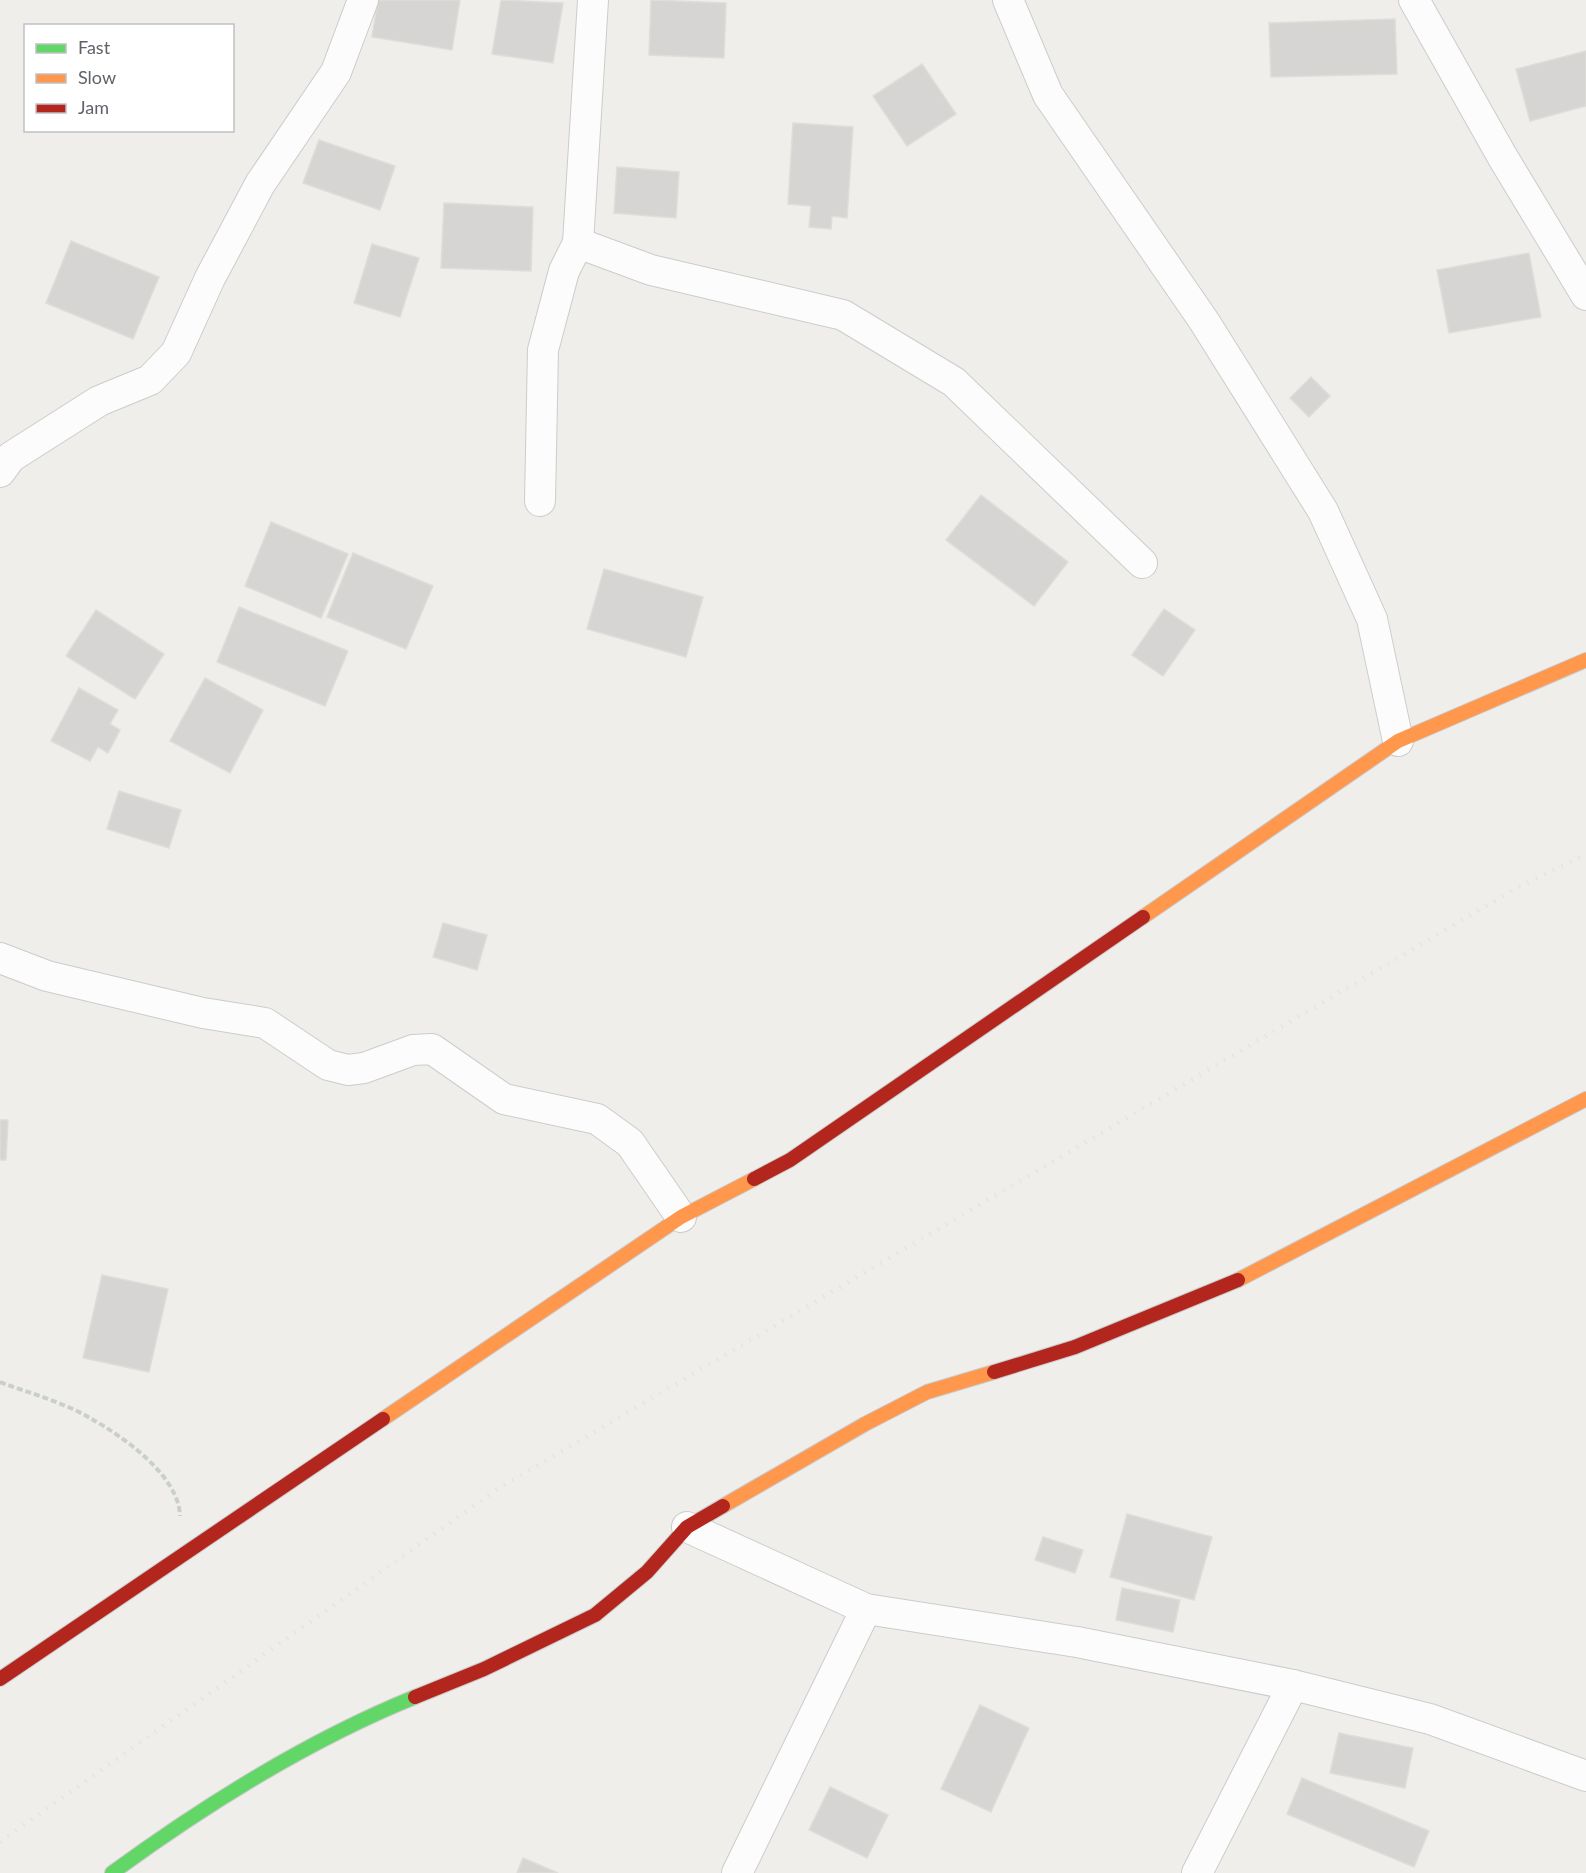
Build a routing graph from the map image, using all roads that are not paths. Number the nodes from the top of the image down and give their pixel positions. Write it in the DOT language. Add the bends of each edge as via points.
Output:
graph roads {
  1 [pos="363,0"];
  2 [pos="593,0"];
  3 [pos="1008,0"];
  4 [pos="1414,0"];
  5 [pos="578,243"];
  6 [pos="1586,295"];
  7 [pos="0,472"];
  8 [pos="540,501"];
  9 [pos="1142,562"];
  10 [pos="1586,660"];
  11 [pos="1398,741"];
  12 [pos="0,958"];
  13 [pos="1586,1099"];
  14 [pos="681,1217"];
  15 [pos="687,1527"];
  16 [pos="866,1609"];
  17 [pos="0,1679"];
  18 [pos="1293,1685"];
  19 [pos="1586,1776"];
  20 [pos="112,1873"];
  21 [pos="737,1873"];
  22 [pos="1197,1873"];
  1 -- 7 [label="street" via="336,72 260,184 176,353 150,380 99,401 11,457"];
  2 -- 5 [label="street"];
  3 -- 11 [label="street" via="1048,95 1204,321 1323,511 1372,619"];
  4 -- 6 [label="street"];
  5 -- 8 [label="street" via="564,271 543,350"];
  5 -- 9 [label="street" via="651,270 843,315 954,382"];
  10 -- 11 [label="street"];
  11 -- 14 [label="street" via="790,1160"];
  12 -- 14 [label="street" via="48,976 264,1023 328,1065 348,1070 413,1050 432,1049 504,1099 597,1119 630,1143"];
  13 -- 15 [label="street" via="1269,1266 1207,1294 1075,1347 927,1392"];
  14 -- 17 [label="street"];
  15 -- 16 [label="street"];
  15 -- 20 [label="street" via="647,1572 595,1615 484,1669 356,1721 174,1828"];
  16 -- 18 [label="street" via="1077,1642"];
  16 -- 21 [label="street"];
  18 -- 19 [label="street" via="1430,1719"];
  18 -- 22 [label="street"];
}
